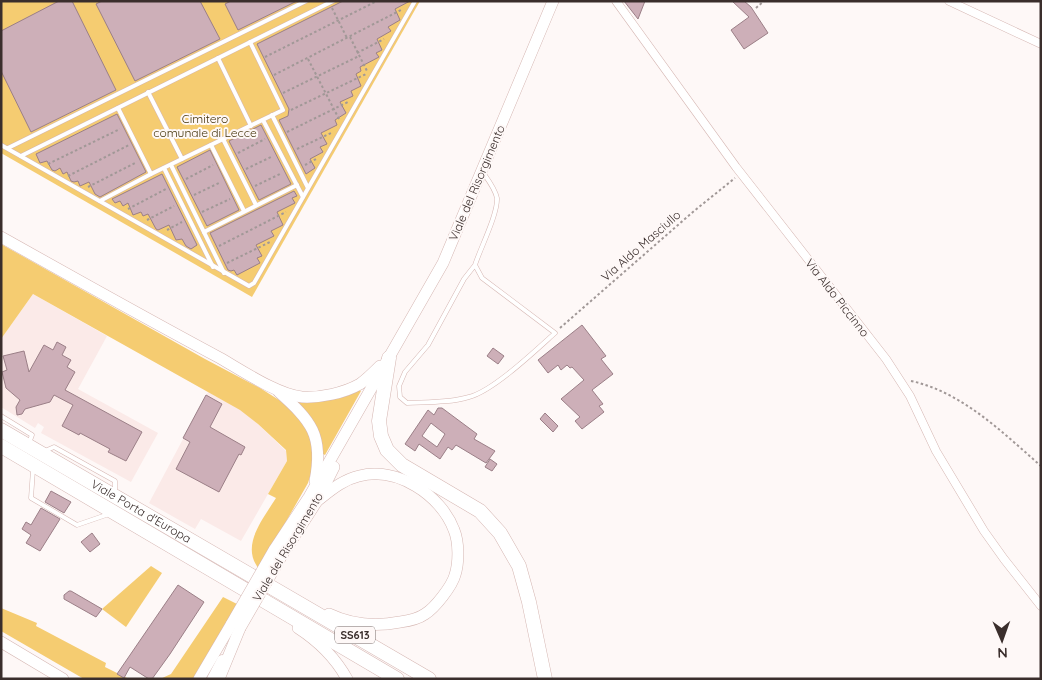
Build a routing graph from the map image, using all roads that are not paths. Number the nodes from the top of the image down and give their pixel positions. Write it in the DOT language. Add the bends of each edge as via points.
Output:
graph roads {
  1 [pos="306,1"];
  2 [pos="553,1"];
  3 [pos="616,1"];
  4 [pos="949,1"];
  5 [pos="331,2"];
  6 [pos="414,2"];
  7 [pos="250,42"];
  8 [pos="1041,44"];
  9 [pos="218,58"];
  10 [pos="148,92"];
  11 [pos="118,108"];
  12 [pos="272,116"];
  13 [pos="263,120"];
  14 [pos="251,126"];
  15 [pos="223,140"];
  16 [pos="1,145"];
  17 [pos="211,145"];
  18 [pos="8,148"];
  19 [pos="20,156"];
  20 [pos="182,159"];
  21 [pos="171,165"];
  22 [pos="164,168"];
  23 [pos="482,172"];
  24 [pos="151,174"];
  25 [pos="297,185"];
  26 [pos="308,188"];
  27 [pos="303,197"];
  28 [pos="100,201"];
  29 [pos="256,205"];
  30 [pos="244,211"];
  31 [pos="204,232"];
  32 [pos="1,237"];
  33 [pos="475,265"];
  34 [pos="213,267"];
  35 [pos="224,273"];
  36 [pos="389,358"];
  37 [pos="274,387"];
  38 [pos="1,416"];
  39 [pos="1,430"];
  40 [pos="1,446"];
  41 [pos="28,446"];
  42 [pos="37,459"];
  43 [pos="313,499"];
  44 [pos="114,512"];
  45 [pos="281,592"];
  46 [pos="274,606"];
  47 [pos="1041,606"];
  48 [pos="236,626"];
  49 [pos="1,642"];
  50 [pos="63,679"];
  51 [pos="199,679"];
  52 [pos="212,679"];
  53 [pos="219,679"];
  54 [pos="347,679"];
  55 [pos="396,679"];
  56 [pos="429,679"];
  57 [pos="545,679"];
  1 -- 18 [label="lane"];
  2 -- 23 [label="main road, Viale del Risorgimento"];
  3 -- 47 [label="street, Via Aldo Piccinno" via="740,173 886,360 910,396 936,451 984,531"];
  4 -- 8 [label="street"];
  5 -- 7 [label="lane"];
  6 -- 26 [label="lane"];
  7 -- 9 [label="lane"];
  7 -- 12 [label="lane" via="283,110"];
  9 -- 10 [label="lane"];
  9 -- 14 [label="lane"];
  10 -- 11 [label="lane"];
  10 -- 20 [label="lane"];
  11 -- 19 [label="lane"];
  11 -- 24 [label="lane"];
  12 -- 13 [label="lane"];
  12 -- 26 [label="lane"];
  13 -- 14 [label="lane"];
  13 -- 25 [label="lane"];
  14 -- 15 [label="lane"];
  15 -- 17 [label="lane"];
  15 -- 29 [label="lane"];
  16 -- 18 [label="lane"];
  17 -- 20 [label="lane"];
  17 -- 30 [label="lane"];
  18 -- 19 [label="lane"];
  19 -- 28 [label="lane"];
  20 -- 21 [label="lane"];
  21 -- 22 [label="lane"];
  21 -- 31 [label="lane"];
  22 -- 24 [label="lane"];
  22 -- 34 [label="lane"];
  23 -- 33 [label="lane" via="497,199"];
  23 -- 36 [label="main road, Viale del Risorgimento" via="443,263"];
  24 -- 28 [label="lane"];
  25 -- 27 [label="lane"];
  25 -- 29 [label="lane"];
  26 -- 27 [label="lane"];
  27 -- 35 [label="lane" via="254,283 249,286"];
  28 -- 34 [label="lane"];
  29 -- 30 [label="lane"];
  30 -- 31 [label="lane"];
  31 -- 35 [label="lane"];
  32 -- 37 [label="main road"];
  33 -- 33 [label="lane" via="464,278 428,345 405,372 399,386 400,398 407,403 469,397 486,389 555,333 482,278"];
  34 -- 35 [label="lane"];
  36 -- 37 [label="main road" via="360,384 326,395 299,396"];
  36 -- 43 [label="main road, Viale del Risorgimento"];
  36 -- 57 [label="highway" via="378,421 380,436 387,450 402,465 480,511 500,533 519,566"];
  37 -- 43 [label="main road" via="305,417 317,440 318,466"];
  38 -- 41 [label="lane" via="32,435"];
  39 -- 41 [label="highway, Viale Porta d'Europa"];
  40 -- 42 [label="highway, Viale Porta d'Europa"];
  41 -- 42 [label="highway, Viale Porta d'Europa"];
  42 -- 44 [label="highway, Viale Porta d'Europa"];
  42 -- 44 [label="lane" via="31,498 77,525"];
  42 -- 45 [label="highway, Viale Porta d'Europa" via="116,496"];
  43 -- 45 [label="main road" via="359,476 376,474 410,483 444,510 455,531 455,576 440,600 425,614 389,624 367,625 342,620"];
  43 -- 48 [label="main road, Viale del Risorgimento, bridge"];
  44 -- 46 [label="highway, Viale Porta d'Europa"];
  45 -- 56 [label="highway, SS613"];
  46 -- 54 [label="main road" via="284,618 319,642"];
  46 -- 55 [label="highway, SS613"];
  48 -- 51 [label="main road"];
  48 -- 52 [label="street"];
  48 -- 53 [label="main road"];
  49 -- 50 [label="main road"];
}
